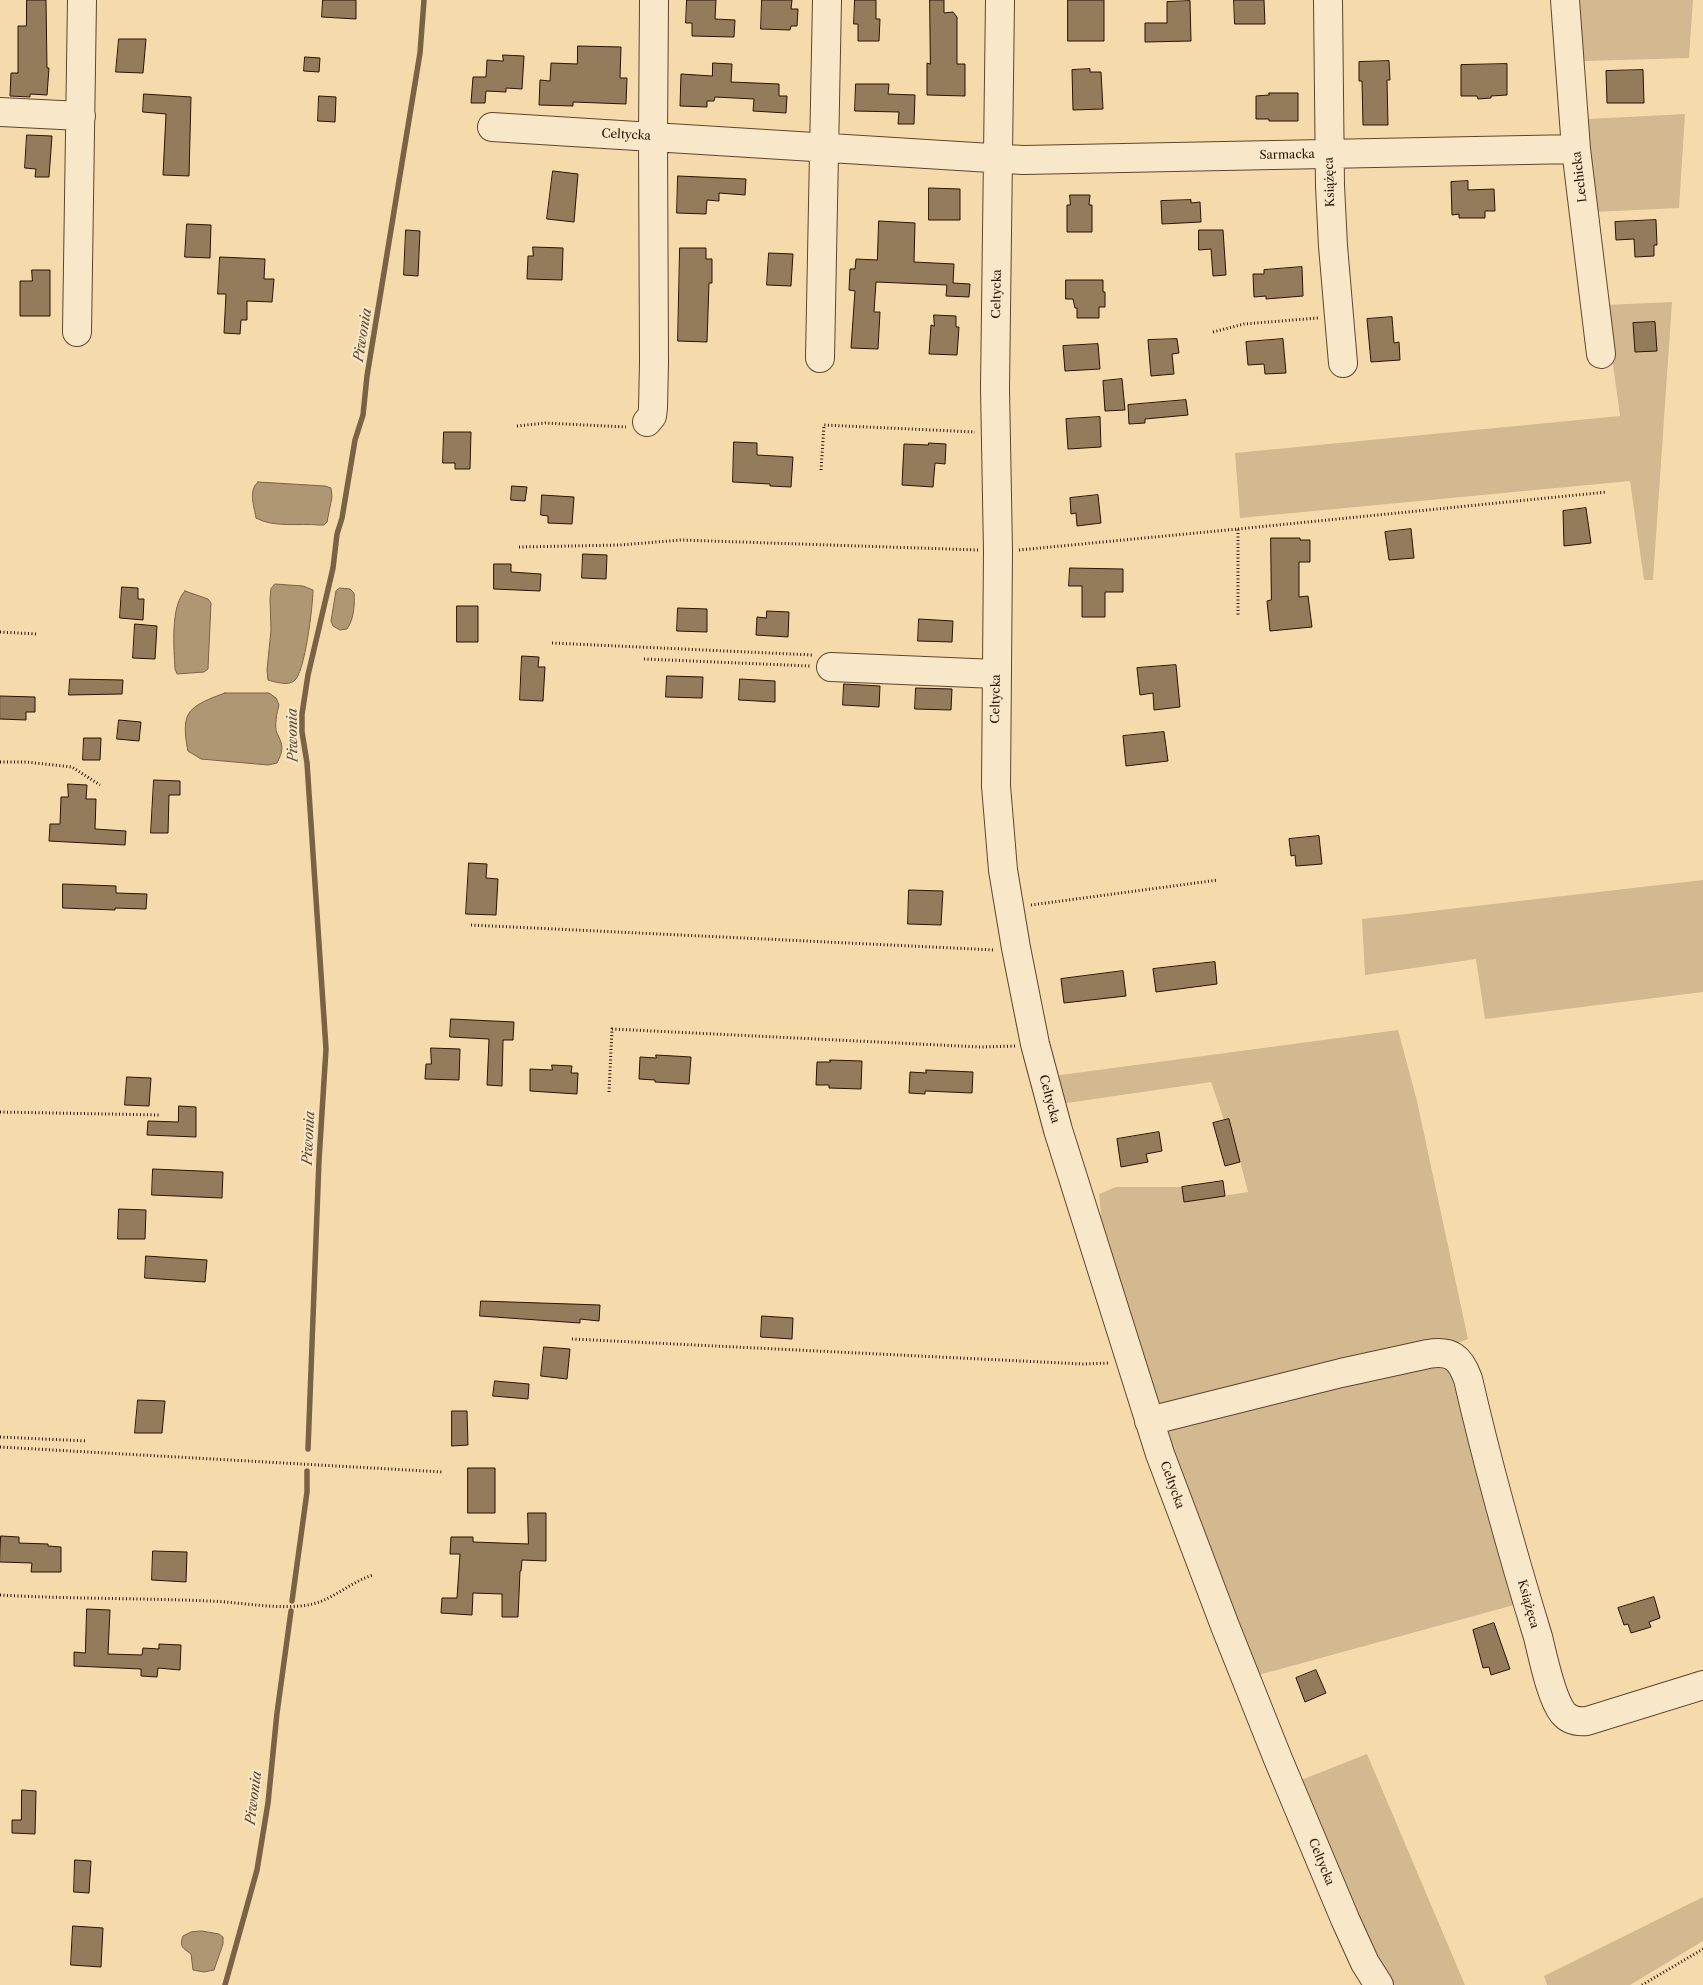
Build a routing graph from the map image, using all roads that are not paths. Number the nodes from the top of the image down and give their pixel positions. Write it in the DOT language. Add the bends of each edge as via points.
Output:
graph roads {
  1 [pos="82,0"];
  2 [pos="654,0"];
  3 [pos="827,0"];
  4 [pos="1000,0"];
  5 [pos="1328,0"];
  6 [pos="1565,0"];
  7 [pos="0,112"];
  8 [pos="81,116"];
  9 [pos="492,127"];
  10 [pos="653,136"];
  11 [pos="825,148"];
  12 [pos="1576,149"];
  13 [pos="1329,154"];
  14 [pos="999,158"];
  15 [pos="77,332"];
  16 [pos="1601,354"];
  17 [pos="820,358"];
  18 [pos="1343,363"];
  19 [pos="648,422"];
  20 [pos="825,661"];
  21 [pos="996,674"];
  22 [pos="1149,1421"];
  23 [pos="1703,1686"];
  24 [pos="1379,1985"];
  1 -- 8 [label="street"];
  2 -- 10 [label="street"];
  3 -- 11 [label="street"];
  4 -- 14 [label="street, Celtycka"];
  5 -- 13 [label="street, Książęca"];
  6 -- 12 [label="street, Lechicka"];
  7 -- 8 [label="street"];
  8 -- 15 [label="street"];
  9 -- 10 [label="street, Celtycka"];
  10 -- 11 [label="street, Celtycka"];
  10 -- 19 [label="street" via="654,372 653,408"];
  11 -- 14 [label="street, Celtycka"];
  11 -- 17 [label="street"];
  12 -- 13 [label="street, Sarmacka"];
  12 -- 16 [label="street, Lechicka"];
  13 -- 14 [label="street, Sarmacka" via="1053,160"];
  13 -- 18 [label="street, Książęca" via="1332,246"];
  14 -- 21 [label="street, Celtycka" via="995,388"];
  20 -- 21 [label="street"];
  21 -- 22 [label="street, Celtycka" via="998,831 1008,908 1035,1044 1064,1152"];
  22 -- 23 [label="street, Książęca" via="1436,1352 1451,1355 1458,1359 1468,1379 1526,1598 1555,1695 1564,1714 1587,1722"];
  22 -- 24 [label="street, Celtycka" via="1278,1759 1345,1919"];
}
